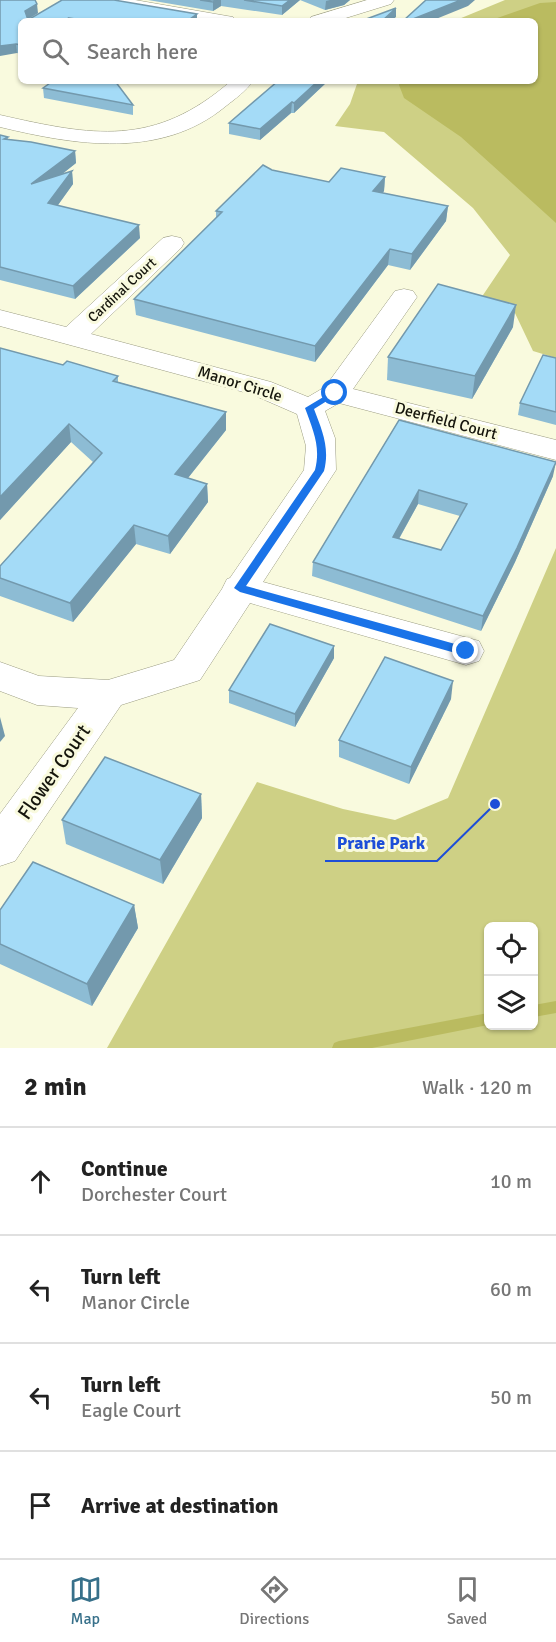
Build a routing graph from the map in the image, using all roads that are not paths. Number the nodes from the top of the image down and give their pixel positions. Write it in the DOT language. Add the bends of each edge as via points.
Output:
graph roads {
  1 [pos="104,0"];
  2 [pos="385,0"];
  3 [pos="209,18"];
  4 [pos="327,18"];
  5 [pos="239,84"];
  6 [pos="0,121"];
  7 [pos="172,243"];
  8 [pos="404,297"];
  9 [pos="0,318"];
  10 [pos="72,337"];
  11 [pos="322,400"];
  12 [pos="556,450"];
  13 [pos="240,588"];
  14 [pos="466,651"];
  15 [pos="0,676"];
  16 [pos="108,695"];
  17 [pos="0,848"];
  1 -- 3 [label="street"];
  2 -- 4 [label="street"];
  5 -- 6 [label="street" via="197,118 150,134 78,137"];
  7 -- 10 [label="street, Cardinal Court"];
  8 -- 11 [label="street"];
  9 -- 10 [label="street, Manor Circle"];
  10 -- 11 [label="street, Manor Circle" via="261,388"];
  11 -- 12 [label="street, Deerfield Court"];
  11 -- 13 [label="street" via="320,471"];
  13 -- 14 [label="street"];
  13 -- 16 [label="street" via="187,670"];
  15 -- 16 [label="street" via="37,690"];
  16 -- 17 [label="street, Flower Court"];
}
